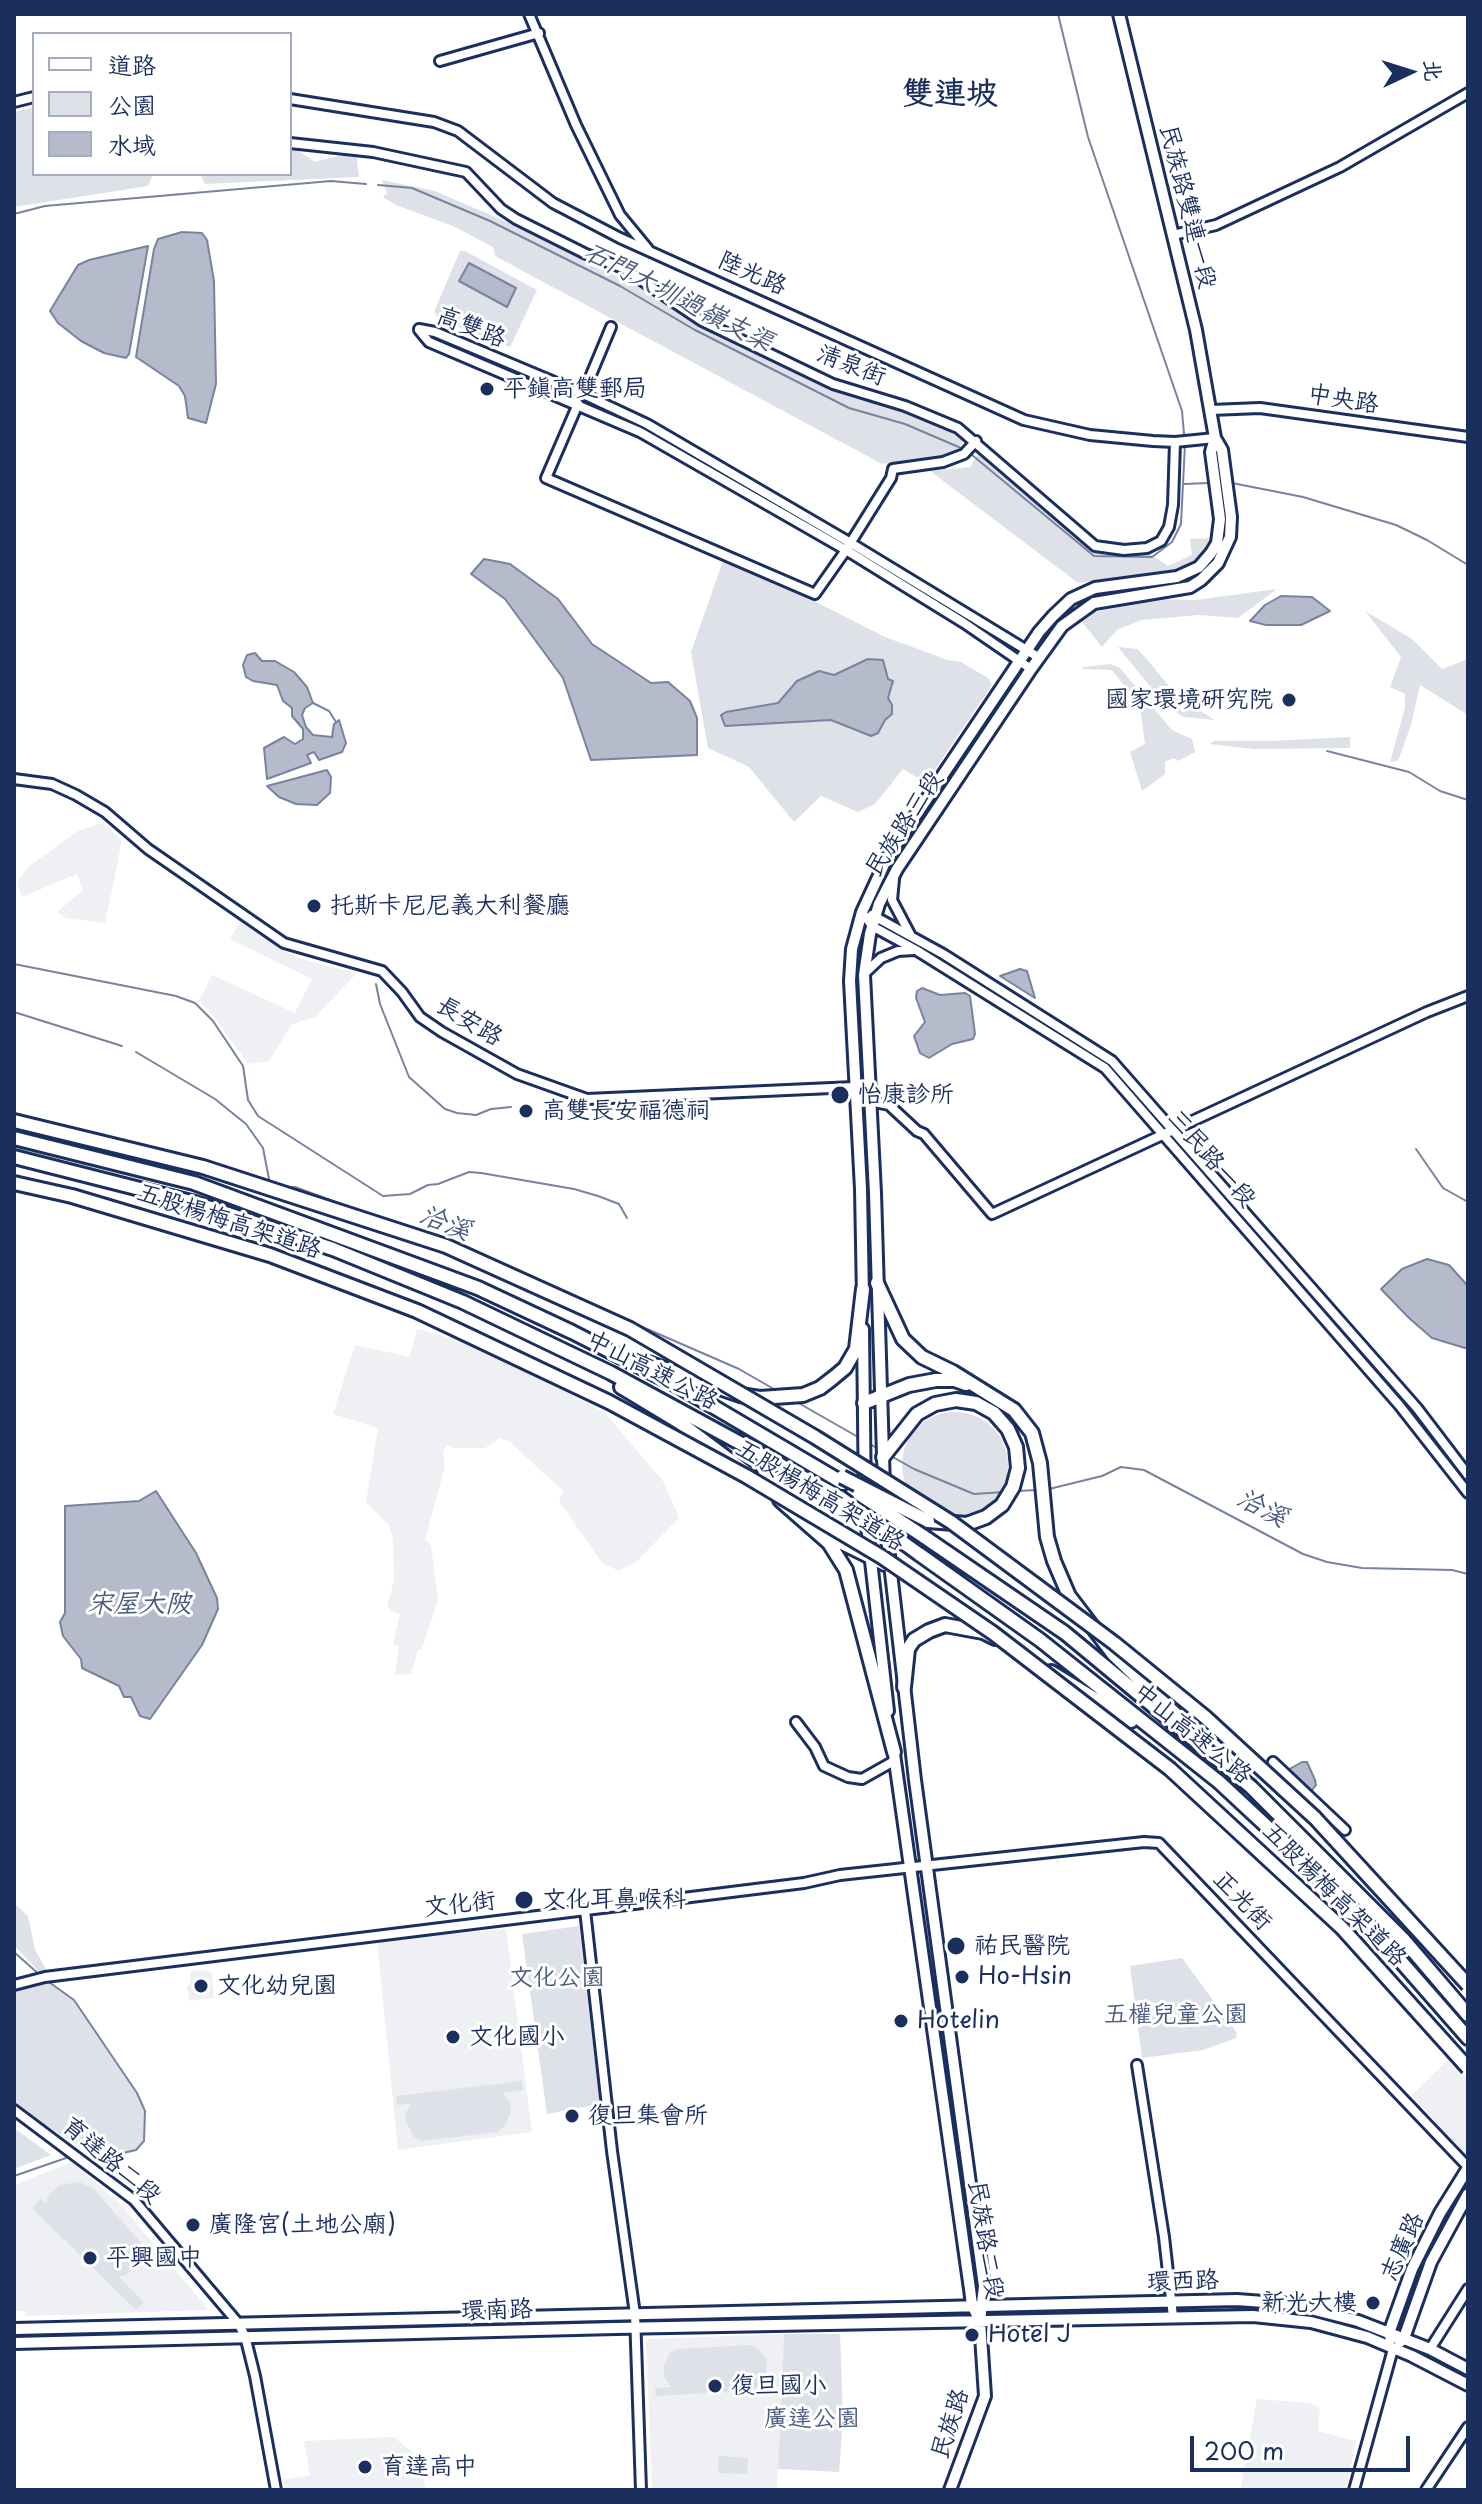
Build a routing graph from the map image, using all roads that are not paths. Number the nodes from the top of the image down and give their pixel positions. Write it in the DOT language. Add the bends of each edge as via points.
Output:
graph roads {
  1 [pos="529,14"];
  2 [pos="1119,14"];
  3 [pos="539,33"];
  4 [pos="440,61"];
  5 [pos="1468,93"];
  6 [pos="292,99"];
  7 [pos="292,143"];
  8 [pos="1173,235"];
  9 [pos="648,250"];
  10 [pos="611,327"];
  11 [pos="583,394"];
  12 [pos="578,404"];
  13 [pos="1211,410"];
  14 [pos="1468,437"];
  15 [pos="1215,438"];
  16 [pos="976,441"];
  17 [pos="1175,442"];
  18 [pos="848,546"];
  19 [pos="1023,656"];
  20 [pos="1038,657"];
  21 [pos="1031,669"];
  22 [pos="14,779"];
  23 [pos="897,869"];
  24 [pos="862,912"];
  25 [pos="874,922"];
  26 [pos="912,937"];
  27 [pos="916,950"];
  28 [pos="864,975"];
  29 [pos="1468,996"];
  30 [pos="854,1087"];
  31 [pos="869,1101"];
  32 [pos="14,1121"];
  33 [pos="1174,1130"];
  34 [pos="1164,1135"];
  35 [pos="14,1138"];
  36 [pos="14,1157"];
  37 [pos="14,1183"];
  38 [pos="877,1283"];
  39 [pos="863,1289"];
  40 [pos="572,1332"];
  41 [pos="564,1352"];
  42 [pos="880,1394"];
  43 [pos="991,1394"];
  44 [pos="864,1403"];
  45 [pos="883,1457"];
  46 [pos="1468,1475"];
  47 [pos="843,1480"];
  48 [pos="1468,1493"];
  49 [pos="865,1508"];
  50 [pos="885,1521"];
  51 [pos="808,1524"];
  52 [pos="869,1556"];
  53 [pos="889,1566"];
  54 [pos="1001,1642"];
  55 [pos="904,1687"];
  56 [pos="796,1722"];
  57 [pos="894,1757"];
  58 [pos="1273,1762"];
  59 [pos="1219,1782"];
  60 [pos="1251,1787"];
  61 [pos="1345,1830"];
  62 [pos="926,1865"];
  63 [pos="912,1868"];
  64 [pos="585,1910"];
  65 [pos="14,1985"];
  66 [pos="1468,1985"];
  67 [pos="1468,2015"];
  68 [pos="1468,2038"];
  69 [pos="1137,2065"];
  70 [pos="1468,2068"];
  71 [pos="14,2110"];
  72 [pos="1468,2167"];
  73 [pos="1468,2194"];
  74 [pos="1468,2289"];
  75 [pos="1173,2302"];
  76 [pos="978,2305"];
  77 [pos="635,2314"];
  78 [pos="1173,2317"];
  79 [pos="980,2321"];
  80 [pos="238,2323"];
  81 [pos="635,2328"];
  82 [pos="14,2329"];
  83 [pos="1389,2333"];
  84 [pos="245,2336"];
  85 [pos="1404,2338"];
  86 [pos="14,2343"];
  87 [pos="1393,2349"];
  88 [pos="1430,2349"];
  89 [pos="1468,2369"];
  90 [pos="1468,2385"];
  91 [pos="1468,2427"];
  92 [pos="276,2490"];
  93 [pos="641,2490"];
  94 [pos="950,2490"];
  95 [pos="1354,2490"];
  96 [pos="1426,2490"];
  1 -- 3 [label="street"];
  2 -- 8 [label="main road, 民族路雙連一段"];
  3 -- 4 [label="street"];
  3 -- 9 [label="street" via="620,215"];
  5 -- 8 [label="street" via="1340,167 1216,225"];
  6 -- 9 [label="street, 陸光路" via="434,122 458,131 553,203"];
  7 -- 16 [label="street, 清泉街" via="373,152 466,172 516,219 623,268 702,321 833,384 905,406"];
  8 -- 13 [label="main road, 民族路雙連一段"];
  9 -- 17 [label="street, 陸光路" via="1024,420 1090,435"];
  10 -- 11 [label="street"];
  11 -- 12 [label="street, 高雙路" via="419,329 429,342"];
  11 -- 18 [label="street, 高雙路" via="647,424"];
  12 -- 18 [label="street, 高雙路" via="640,432"];
  12 -- 18 [label="street" via="546,478 815,594"];
  13 -- 14 [label="street, 中央路" via="1283,410"];
  13 -- 15 [label="main road, 民族路三段"];
  15 -- 17 [label="street, 陸光路"];
  15 -- 19 [label="main road, 民族路三段" via="1211,452 1219,532 1204,562 1170,579 1114,584 1071,599"];
  15 -- 20 [label="main road, 民族路三段" via="1222,450 1231,517 1230,537 1211,572 1190,587 1106,600 1083,609"];
  16 -- 17 [label="street, 清泉街" via="1095,546 1124,550 1161,541 1169,527"];
  16 -- 18 [label="street" via="964,454 943,462 893,469"];
  18 -- 19 [label="street, 高雙路"];
  19 -- 20 [label="street, 高雙路"];
  19 -- 21 [label="street, 高雙路"];
  19 -- 24 [label="main road, 民族路三段" via="887,858"];
  20 -- 21 [label="main road, 民族路三段"];
  21 -- 23 [label="main road, 民族路三段"];
  22 -- 30 [label="street, 長安路" via="52,784 96,806 148,849 284,943 382,971 420,1017 517,1074 587,1099"];
  23 -- 25 [label="main road, 民族路三段"];
  23 -- 26 [label="street, 三民路一段" via="892,900"];
  24 -- 25 [label="street, 三民路一段"];
  24 -- 30 [label="main road, 民族路三段" via="850,981"];
  25 -- 26 [label="street, 三民路一段"];
  25 -- 27 [label="street, 三民路一段"];
  25 -- 28 [label="main road, 民族路三段"];
  26 -- 33 [label="street, 三民路一段" via="1112,1061"];
  27 -- 28 [label="street" via="881,958"];
  27 -- 34 [label="street, 三民路一段" via="1105,1068"];
  28 -- 31 [label="main road, 民族路三段"];
  29 -- 33 [label="street"];
  30 -- 31 [label="street"];
  30 -- 39 [label="main road, 民族路三段"];
  31 -- 34 [label="street" via="889,1105 924,1134 992,1214"];
  31 -- 38 [label="main road, 民族路三段"];
  32 -- 66 [label="highway, 五股楊梅高架道路, bridge" via="203,1167 446,1246 630,1329 815,1437 951,1522 1205,1717 1315,1818"];
  33 -- 34 [label="street"];
  33 -- 46 [label="street, 三民路一段" via="1417,1408"];
  34 -- 48 [label="street, 三民路一段" via="1399,1405"];
  35 -- 40 [label="highway, 中山高速公路" via="194,1183 478,1288"];
  36 -- 41 [label="highway, 中山高速公路" via="195,1203 333,1249 463,1302"];
  37 -- 70 [label="highway, 五股楊梅高架道路, bridge" via="270,1255 417,1311 609,1402 882,1557 993,1633 1170,1769 1342,1928"];
  38 -- 42 [label="main road, 民族路三段"];
  38 -- 43 [label="highway" via="903,1339 922,1357"];
  39 -- 40 [label="highway" via="856,1349 845,1368 820,1388 783,1398 716,1388"];
  39 -- 44 [label="main road, 民族路三段"];
  40 -- 47 [label="highway, 中山高速公路"];
  41 -- 51 [label="highway" via="679,1422"];
  41 -- 59 [label="highway, 中山高速公路, bridge" via="841,1498 1040,1640"];
  42 -- 43 [label="highway" via="955,1380"];
  42 -- 44 [label="highway"];
  42 -- 45 [label="main road, 民族路三段"];
  43 -- 60 [label="highway" via="1014,1410 1032,1433 1047,1537 1069,1596 1114,1655"];
  44 -- 49 [label="main road, 民族路三段"];
  45 -- 47 [label="highway, bridge" via="917,1414 956,1400 994,1413 1016,1447 1018,1468 1002,1505 967,1524 928,1521"];
  45 -- 50 [label="main road, 民族路三段"];
  47 -- 60 [label="highway, 中山高速公路, bridge" via="1065,1633"];
  49 -- 52 [label="main road, 民族路二段"];
  50 -- 53 [label="main road, 民族路二段"];
  51 -- 52 [label="highway"];
  51 -- 57 [label="highway" via="829,1543 846,1570"];
  52 -- 53 [label="highway"];
  52 -- 57 [label="main road, 民族路二段"];
  53 -- 54 [label="highway"];
  53 -- 55 [label="main road, 民族路二段"];
  54 -- 55 [label="highway" via="983,1632 945,1625 929,1631 908,1649"];
  54 -- 59 [label="highway"];
  55 -- 62 [label="main road, 民族路二段"];
  56 -- 57 [label="street" via="824,1766 848,1777 862,1779"];
  57 -- 63 [label="main road, 民族路二段"];
  58 -- 61 [label="street"];
  59 -- 68 [label="highway, 中山高速公路" via="1391,1950"];
  60 -- 67 [label="highway, 中山高速公路" via="1403,1939"];
  62 -- 63 [label="street, 正光街"];
  62 -- 72 [label="street, 正光街" via="1159,1843"];
  62 -- 76 [label="main road, 民族路二段" via="984,2286"];
  63 -- 64 [label="street, 文化街"];
  63 -- 76 [label="main road, 民族路二段"];
  64 -- 65 [label="street, 文化街" via="43,1977"];
  64 -- 77 [label="street"];
  69 -- 75 [label="street"];
  71 -- 80 [label="street, 育達路二段" via="134,2200"];
  72 -- 83 [label="main road, 志廣路" via="1412,2269"];
  73 -- 85 [label="main road, 志廣路" via="1431,2262"];
  74 -- 88 [label="street"];
  75 -- 76 [label="main road, 環西路"];
  75 -- 78 [label="street"];
  75 -- 83 [label="main road, 環西路" via="1291,2304"];
  76 -- 77 [label="main road, 環南路"];
  76 -- 79 [label="main road, 民族路二段"];
  77 -- 80 [label="main road, 環南路"];
  77 -- 81 [label="street"];
  78 -- 79 [label="main road, 環西路"];
  78 -- 87 [label="main road, 環西路" via="1287,2319 1333,2327"];
  79 -- 81 [label="main road, 環南路"];
  79 -- 94 [label="main road, 民族路" via="985,2396"];
  80 -- 82 [label="main road, 環南路"];
  80 -- 84 [label="street, 育達路二段"];
  81 -- 84 [label="main road, 環南路"];
  81 -- 93 [label="street"];
  83 -- 85 [label="main road, 環西路"];
  83 -- 87 [label="main road, 志廣路"];
  84 -- 86 [label="main road, 環南路"];
  84 -- 92 [label="street, 育達路二段"];
  85 -- 87 [label="main road, 志廣路"];
  85 -- 88 [label="main road, 環西路"];
  87 -- 90 [label="main road, 環西路"];
  87 -- 95 [label="street, 志廣路"];
  88 -- 89 [label="main road, 環西路"];
  91 -- 96 [label="street"];
}
